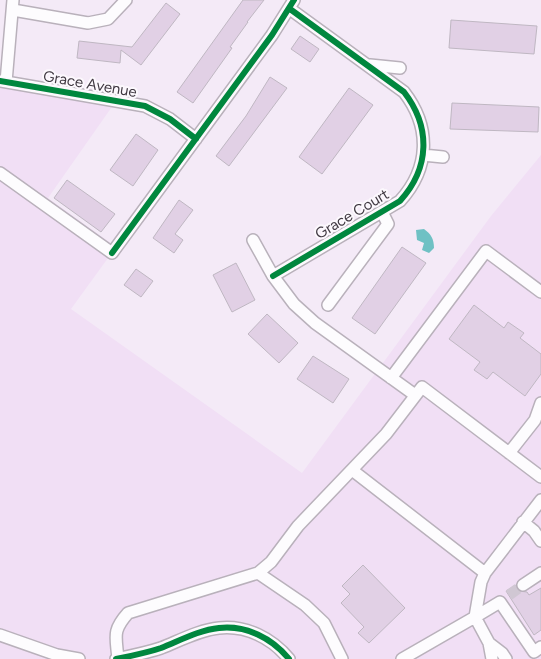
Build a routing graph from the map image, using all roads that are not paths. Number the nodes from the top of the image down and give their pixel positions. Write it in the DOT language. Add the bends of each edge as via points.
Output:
graph roads {
  1 [pos="126,0"];
  2 [pos="292,4"];
  3 [pos="13,5"];
  4 [pos="368,65"];
  5 [pos="400,68"];
  6 [pos="3,82"];
  7 [pos="196,139"];
  8 [pos="423,156"];
  9 [pos="443,157"];
  10 [pos="0,173"];
  11 [pos="382,212"];
  12 [pos="253,240"];
  13 [pos="273,276"];
  14 [pos="540,288"];
  15 [pos="328,305"];
  16 [pos="391,378"];
  17 [pos="415,395"];
  18 [pos="541,404"];
  19 [pos="509,453"];
  20 [pos="352,470"];
  21 [pos="541,477"];
  22 [pos="541,500"];
  23 [pos="524,522"];
  24 [pos="541,541"];
  25 [pos="258,573"];
  26 [pos="485,573"];
  27 [pos="541,573"];
  28 [pos="523,586"];
  29 [pos="475,617"];
  30 [pos="0,635"];
  31 [pos="489,643"];
  32 [pos="541,647"];
  33 [pos="79,659"];
  34 [pos="117,659"];
  35 [pos="289,659"];
  36 [pos="342,659"];
  37 [pos="402,659"];
  38 [pos="492,659"];
  39 [pos="506,659"];
  1 -- 3 [label="street" via="108,19 88,23"];
  2 -- 4 [label="street, Grace Court"];
  2 -- 7 [label="street"];
  3 -- 6 [label="street"];
  4 -- 5 [label="street"];
  4 -- 8 [label="street, Grace Court" via="404,92 412,102 420,117"];
  6 -- 7 [label="street, Grace Avenue" via="145,106 170,119"];
  7 -- 10 [label="street" via="112,253"];
  8 -- 9 [label="street"];
  8 -- 11 [label="street, Grace Court" via="409,192"];
  11 -- 13 [label="street, Grace Court"];
  11 -- 15 [label="street, Grace Court" via="388,224"];
  12 -- 13 [label="street"];
  13 -- 16 [label="street" via="294,304 315,323"];
  14 -- 16 [label="street" via="486,251"];
  16 -- 17 [label="street"];
  17 -- 19 [label="street" via="422,387"];
  17 -- 20 [label="street" via="386,434"];
  18 -- 19 [label="street" via="535,420"];
  19 -- 21 [label="street"];
  20 -- 25 [label="street" via="298,526 272,562"];
  20 -- 26 [label="street"];
  22 -- 23 [label="street"];
  23 -- 24 [label="street"];
  23 -- 26 [label="street"];
  25 -- 34 [label="street" via="128,613 118,624"];
  25 -- 36 [label="street" via="305,605 324,623"];
  26 -- 29 [label="street"];
  27 -- 28 [label="street"];
  29 -- 31 [label="street"];
  29 -- 32 [label="street" via="504,599 534,652"];
  29 -- 37 [label="street"];
  30 -- 33 [label="street" via="57,655"];
  31 -- 38 [label="street"];
  31 -- 39 [label="street"];
  34 -- 35 [label="street" via="218,628 256,633 271,641"];
}
